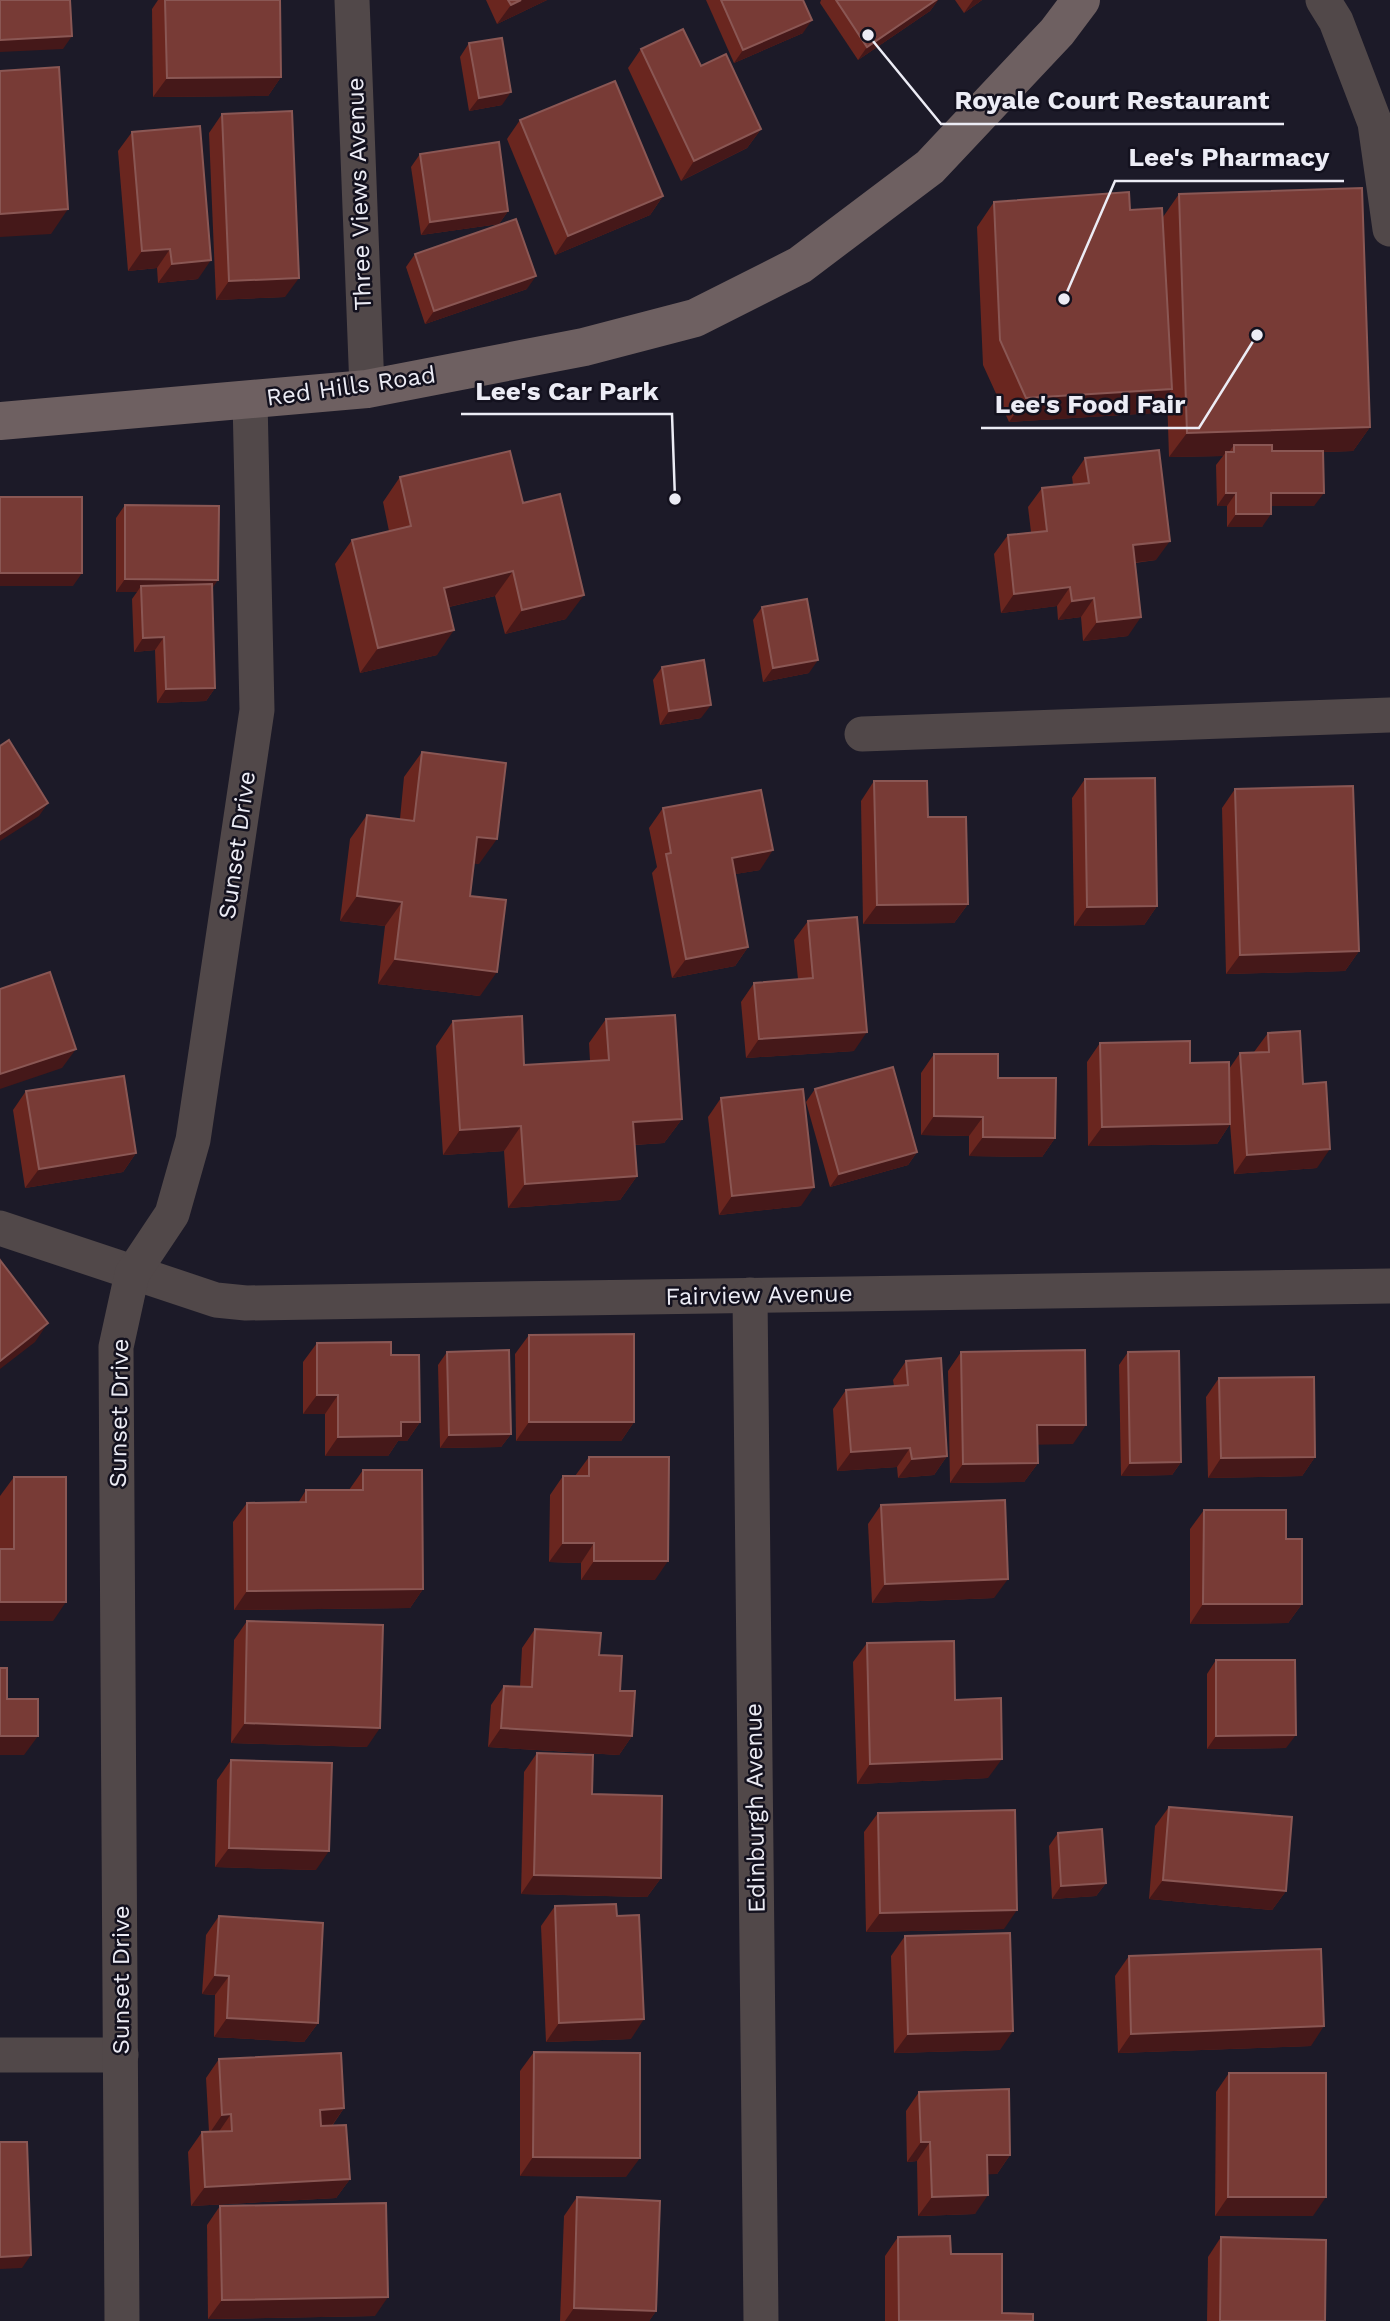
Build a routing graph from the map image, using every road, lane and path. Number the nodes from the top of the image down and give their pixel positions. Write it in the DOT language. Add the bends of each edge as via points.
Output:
graph roads {
  1 [pos="352,0"];
  2 [pos="1081,0"];
  3 [pos="1323,0"];
  4 [pos="1390,229"];
  5 [pos="367,388"];
  6 [pos="250,400"];
  7 [pos="0,421"];
  8 [pos="1390,715"];
  9 [pos="862,734"];
  10 [pos="0,1228"];
  11 [pos="132,1274"];
  12 [pos="1390,1286"];
  13 [pos="750,1295"];
  14 [pos="0,2055"];
  15 [pos="121,2055"];
  16 [pos="122,2321"];
  17 [pos="761,2321"];
  1 -- 5 [label="street, Three Views Avenue"];
  2 -- 5 [label="main road, Red Hills Road" via="1057,32 930,167 800,265 695,318 584,347"];
  3 -- 4 [label="street" via="1336,21 1376,123"];
  5 -- 6 [label="main road, Red Hills Road"];
  6 -- 7 [label="main road, Red Hills Road"];
  6 -- 11 [label="street, Sunset Drive" via="257,710 192,1140 172,1214"];
  8 -- 9 [label="street"];
  10 -- 11 [label="street, Fairview Avenue"];
  11 -- 13 [label="street, Fairview Avenue" via="216,1300 246,1303"];
  11 -- 15 [label="street, Sunset Drive" via="116,1347"];
  12 -- 13 [label="street, Fairview Avenue"];
  13 -- 17 [label="street, Edinburgh Avenue"];
  14 -- 15 [label="street"];
  15 -- 16 [label="street, Sunset Drive"];
}
